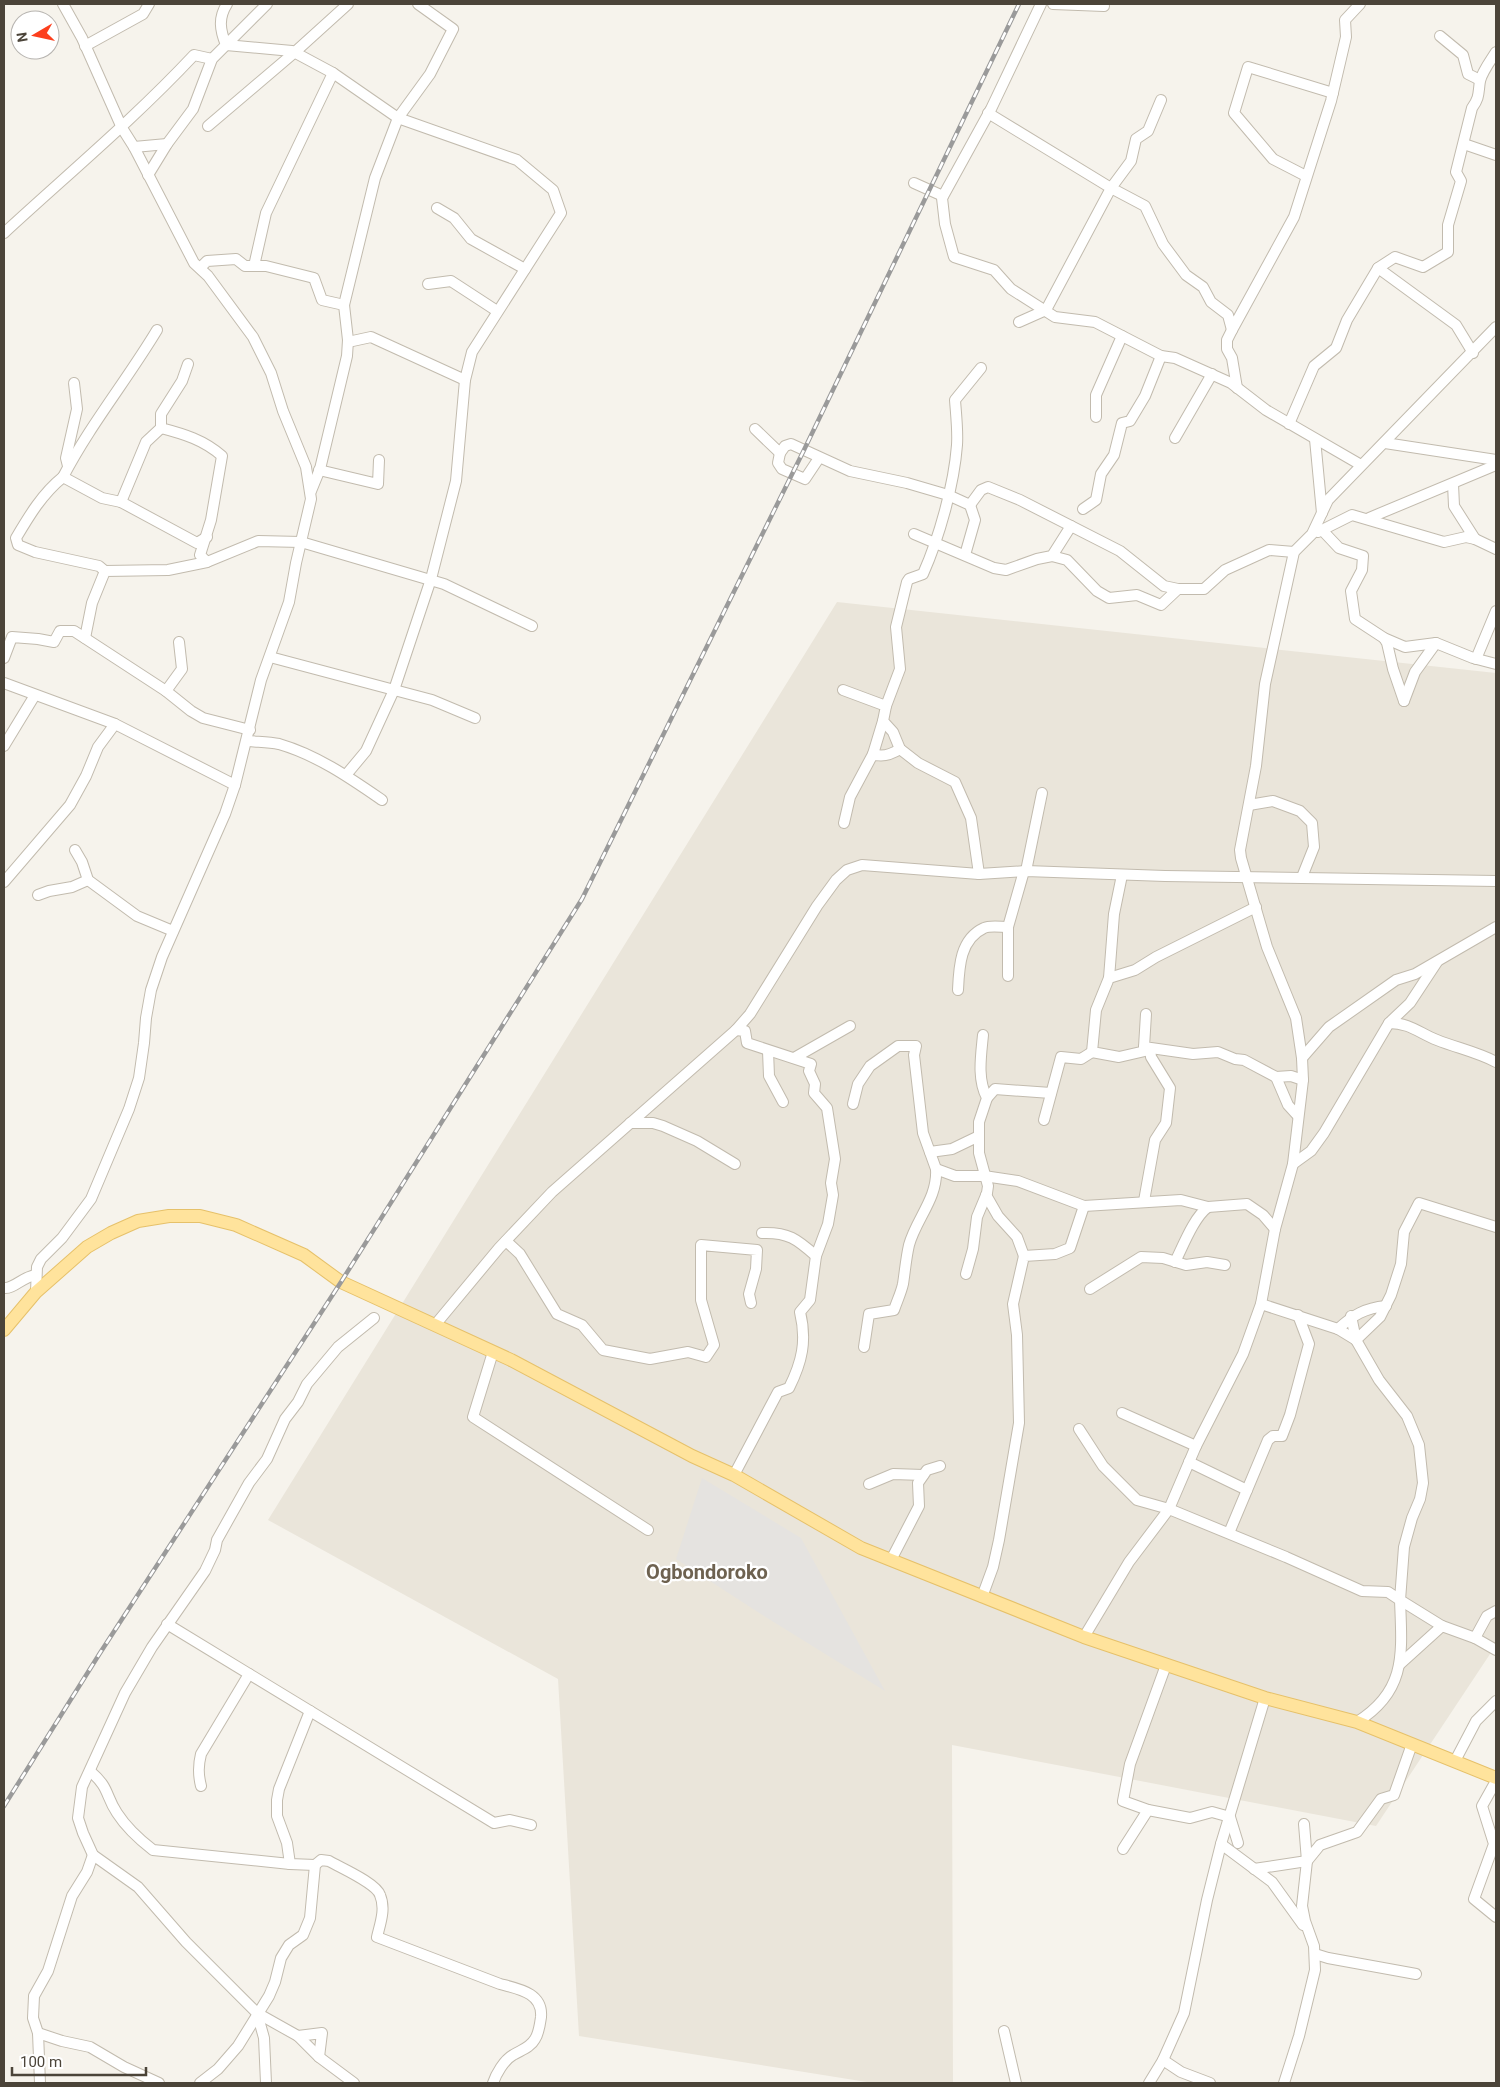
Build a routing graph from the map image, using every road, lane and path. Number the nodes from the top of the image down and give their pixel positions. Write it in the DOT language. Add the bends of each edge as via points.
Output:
graph roads {
  1 [pos="64,4"];
  2 [pos="149,4"];
  3 [pos="228,4"];
  4 [pos="267,4"];
  5 [pos="348,4"];
  6 [pos="418,4"];
  7 [pos="1041,4"];
  8 [pos="1053,4"];
  9 [pos="1360,4"];
  10 [pos="1104,6"];
  11 [pos="1440,36"];
  12 [pos="226,45"];
  13 [pos="85,46"];
  14 [pos="295,52"];
  15 [pos="1496,52"];
  16 [pos="212,58"];
  17 [pos="333,73"];
  18 [pos="1480,80"];
  19 [pos="1333,93"];
  20 [pos="1161,100"];
  21 [pos="988,113"];
  22 [pos="398,118"];
  23 [pos="208,126"];
  24 [pos="122,128"];
  25 [pos="167,144"];
  26 [pos="1464,144"];
  27 [pos="134,147"];
  28 [pos="1496,155"];
  29 [pos="148,175"];
  30 [pos="1306,176"];
  31 [pos="914,183"];
  32 [pos="1111,188"];
  33 [pos="943,196"];
  34 [pos="437,208"];
  35 [pos="4,234"];
  36 [pos="254,266"];
  37 [pos="200,268"];
  38 [pos="1378,268"];
  39 [pos="525,269"];
  40 [pos="428,284"];
  41 [pos="344,305"];
  42 [pos="1046,310"];
  43 [pos="497,311"];
  44 [pos="1019,322"];
  45 [pos="1496,328"];
  46 [pos="157,330"];
  47 [pos="1232,330"];
  48 [pos="1122,336"];
  49 [pos="348,342"];
  50 [pos="1473,353"];
  51 [pos="1161,356"];
  52 [pos="188,364"];
  53 [pos="982,368"];
  54 [pos="1212,374"];
  55 [pos="465,380"];
  56 [pos="74,383"];
  57 [pos="1237,388"];
  58 [pos="1096,417"];
  59 [pos="1289,424"];
  60 [pos="161,428"];
  61 [pos="755,429"];
  62 [pos="1175,438"];
  63 [pos="1315,439"];
  64 [pos="1385,443"];
  65 [pos="780,453"];
  66 [pos="819,458"];
  67 [pos="379,460"];
  68 [pos="1496,460"];
  69 [pos="1362,465"];
  70 [pos="1496,465"];
  71 [pos="69,467"];
  72 [pos="319,470"];
  73 [pos="63,477"];
  74 [pos="1453,484"];
  75 [pos="311,492"];
  76 [pos="948,494"];
  77 [pos="121,502"];
  78 [pos="970,505"];
  79 [pos="1083,509"];
  80 [pos="1322,514"];
  81 [pos="1369,518"];
  82 [pos="1070,526"];
  83 [pos="1317,532"];
  84 [pos="914,534"];
  85 [pos="207,538"];
  86 [pos="1475,539"];
  87 [pos="301,542"];
  88 [pos="936,543"];
  89 [pos="1496,549"];
  90 [pos="1294,552"];
  91 [pos="965,555"];
  92 [pos="1052,556"];
  93 [pos="207,562"];
  94 [pos="105,572"];
  95 [pos="430,580"];
  96 [pos="1178,589"];
  97 [pos="1496,611"];
  98 [pos="532,626"];
  99 [pos="85,638"];
  100 [pos="1384,638"];
  101 [pos="179,642"];
  102 [pos="1436,643"];
  103 [pos="270,657"];
  104 [pos="4,658"];
  105 [pos="1476,659"];
  106 [pos="1496,664"];
  107 [pos="4,683"];
  108 [pos="394,690"];
  109 [pos="843,690"];
  110 [pos="166,691"];
  111 [pos="35,695"];
  112 [pos="886,706"];
  113 [pos="475,718"];
  114 [pos="883,721"];
  115 [pos="115,724"];
  116 [pos="250,730"];
  117 [pos="248,740"];
  118 [pos="4,746"];
  119 [pos="900,749"];
  120 [pos="873,754"];
  121 [pos="346,775"];
  122 [pos="235,785"];
  123 [pos="1042,793"];
  124 [pos="382,800"];
  125 [pos="1249,805"];
  126 [pos="844,823"];
  127 [pos="75,850"];
  128 [pos="1025,871"];
  129 [pos="979,874"];
  130 [pos="1122,875"];
  131 [pos="1246,876"];
  132 [pos="1302,876"];
  133 [pos="88,880"];
  134 [pos="1496,880"];
  135 [pos="4,882"];
  136 [pos="38,895"];
  137 [pos="1256,907"];
  138 [pos="1008,927"];
  139 [pos="1496,928"];
  140 [pos="173,931"];
  141 [pos="1437,962"];
  142 [pos="1008,976"];
  143 [pos="1109,978"];
  144 [pos="958,990"];
  145 [pos="1146,1014"];
  146 [pos="1389,1023"];
  147 [pos="850,1026"];
  148 [pos="736,1030"];
  149 [pos="982,1036"];
  150 [pos="1147,1048"];
  151 [pos="768,1051"];
  152 [pos="1092,1052"];
  153 [pos="794,1058"];
  154 [pos="1302,1058"];
  155 [pos="1496,1062"];
  156 [pos="1276,1077"];
  157 [pos="1303,1080"];
  158 [pos="1051,1093"];
  159 [pos="987,1098"];
  160 [pos="783,1102"];
  161 [pos="853,1104"];
  162 [pos="1298,1116"];
  163 [pos="1044,1120"];
  164 [pos="630,1123"];
  165 [pos="979,1136"];
  166 [pos="930,1152"];
  167 [pos="735,1164"];
  168 [pos="1293,1164"];
  169 [pos="936,1169"];
  170 [pos="984,1176"];
  171 [pos="986,1195"];
  172 [pos="1144,1202"];
  173 [pos="1084,1206"];
  174 [pos="1208,1207"];
  175 [pos="1496,1226"];
  176 [pos="1275,1229"];
  177 [pos="762,1233"];
  178 [pos="506,1241"];
  179 [pos="816,1256"];
  180 [pos="1024,1256"];
  181 [pos="1174,1262"];
  182 [pos="1225,1265"];
  183 [pos="966,1274"];
  184 [pos="36,1275"];
  185 [pos="4,1288"];
  186 [pos="1090,1289"];
  187 [pos="36,1292"];
  188 [pos="751,1303"];
  189 [pos="1261,1304"];
  190 [pos="1386,1306"];
  191 [pos="1298,1315"];
  192 [pos="1352,1316"];
  193 [pos="374,1318"];
  194 [pos="435,1325"];
  195 [pos="1338,1329"];
  196 [pos="4,1330"];
  197 [pos="1356,1340"];
  198 [pos="864,1347"];
  199 [pos="494,1352"];
  200 [pos="1122,1413"];
  201 [pos="1079,1429"];
  202 [pos="1196,1446"];
  203 [pos="1190,1462"];
  204 [pos="940,1466"];
  205 [pos="734,1474"];
  206 [pos="923,1475"];
  207 [pos="869,1484"];
  208 [pos="1247,1490"];
  209 [pos="1169,1509"];
  210 [pos="648,1530"];
  211 [pos="1229,1533"];
  212 [pos="891,1560"];
  213 [pos="982,1597"];
  214 [pos="1400,1600"];
  215 [pos="1496,1611"];
  216 [pos="167,1624"];
  217 [pos="1442,1626"];
  218 [pos="1084,1637"];
  219 [pos="1475,1638"];
  220 [pos="1496,1650"];
  221 [pos="1400,1664"];
  222 [pos="1166,1665"];
  223 [pos="249,1674"];
  224 [pos="1265,1698"];
  225 [pos="1496,1702"];
  226 [pos="310,1711"];
  227 [pos="1357,1722"];
  228 [pos="1412,1744"];
  229 [pos="1455,1761"];
  230 [pos="90,1771"];
  231 [pos="1496,1780"];
  232 [pos="201,1786"];
  233 [pos="1148,1810"];
  234 [pos="1230,1817"];
  235 [pos="1304,1824"];
  236 [pos="531,1825"];
  237 [pos="1238,1843"];
  238 [pos="1221,1844"];
  239 [pos="1123,1849"];
  240 [pos="93,1855"];
  241 [pos="1307,1861"];
  242 [pos="290,1864"];
  243 [pos="315,1865"];
  244 [pos="1254,1869"];
  245 [pos="1496,1917"];
  246 [pos="1309,1935"];
  247 [pos="1315,1954"];
  248 [pos="1416,1974"];
  249 [pos="257,2013"];
  250 [pos="1004,2031"];
  251 [pos="38,2033"];
  252 [pos="298,2036"];
  253 [pos="319,2056"];
  254 [pos="1163,2060"];
  255 [pos="40,2083"];
  256 [pos="159,2083"];
  257 [pos="200,2083"];
  258 [pos="266,2083"];
  259 [pos="354,2083"];
  260 [pos="493,2083"];
  261 [pos="1016,2083"];
  262 [pos="1149,2083"];
  263 [pos="1210,2083"];
  264 [pos="1284,2083"];
  1 -- 13 [label="street"];
  2 -- 13 [label="street" via="143,14"];
  3 -- 12 [label="street" via="220,29"];
  4 -- 12 [label="street"];
  5 -- 14 [label="street"];
  6 -- 22 [label="street" via="453,29 430,74"];
  7 -- 21 [label="street"];
  8 -- 10 [label="street"];
  9 -- 19 [label="street" via="1345,20 1346,36"];
  11 -- 18 [label="street" via="1463,55 1468,74"];
  12 -- 14 [label="street"];
  12 -- 16 [label="street"];
  13 -- 24 [label="street"];
  14 -- 17 [label="street"];
  14 -- 23 [label="street"];
  15 -- 18 [label="street"];
  16 -- 24 [label="street" via="194,55"];
  16 -- 25 [label="street" via="193,109"];
  17 -- 22 [label="street"];
  17 -- 36 [label="street" via="266,213"];
  18 -- 26 [label="street" via="1481,89 1472,108"];
  19 -- 30 [label="street"];
  19 -- 30 [label="street" via="1248,67 1234,113 1273,159"];
  20 -- 32 [label="street" via="1148,131 1136,139 1131,161"];
  21 -- 32 [label="street"];
  21 -- 33 [label="street"];
  22 -- 39 [label="street" via="517,160 553,190 561,213"];
  22 -- 41 [label="street" via="374,178"];
  24 -- 27 [label="street"];
  24 -- 35 [label="street"];
  25 -- 27 [label="street"];
  25 -- 29 [label="street"];
  26 -- 28 [label="street"];
  26 -- 38 [label="street" via="1456,172 1461,181 1448,225 1448,252 1423,267 1395,257"];
  27 -- 29 [label="street"];
  29 -- 37 [label="street" via="194,263"];
  30 -- 47 [label="street" via="1294,217"];
  31 -- 33 [label="street"];
  32 -- 42 [label="street"];
  32 -- 47 [label="street" via="1144,206 1163,244 1186,275 1203,287 1211,302 1228,315"];
  33 -- 42 [label="street" via="945,224 954,257 994,270 1011,289"];
  34 -- 39 [label="street" via="454,218 471,239"];
  36 -- 37 [label="street" via="245,266 236,259 207,262"];
  36 -- 41 [label="street" via="314,278 322,300"];
  37 -- 75 [label="street" via="253,337 271,373 306,467"];
  38 -- 50 [label="street" via="1456,325"];
  38 -- 59 [label="street" via="1347,320 1336,348 1314,366"];
  39 -- 43 [label="street"];
  40 -- 43 [label="street" via="451,280"];
  41 -- 49 [label="street"];
  42 -- 44 [label="street"];
  42 -- 48 [label="street" via="1055,317 1095,322"];
  43 -- 55 [label="street" via="472,352"];
  45 -- 50 [label="street"];
  46 -- 71 [label="street"];
  47 -- 57 [label="street" via="1227,349 1232,358"];
  48 -- 51 [label="street"];
  48 -- 58 [label="street" via="1096,395"];
  49 -- 55 [label="street" via="371,337"];
  49 -- 72 [label="street" via="348,356"];
  50 -- 64 [label="street"];
  51 -- 54 [label="street" via="1175,358"];
  51 -- 79 [label="street" via="1145,396 1130,421 1122,423 1114,455 1101,474 1096,500"];
  52 -- 60 [label="street" via="182,381 161,414"];
  53 -- 76 [label="street" via="955,400 957,445"];
  54 -- 57 [label="street"];
  54 -- 62 [label="street"];
  55 -- 95 [label="street" via="456,481"];
  56 -- 71 [label="street" via="77,410 66,458"];
  57 -- 59 [label="street"];
  59 -- 63 [label="street"];
  60 -- 77 [label="street" via="146,442"];
  60 -- 85 [label="street" via="189,435 222,456"];
  61 -- 65 [label="street"];
  63 -- 69 [label="street"];
  63 -- 80 [label="street"];
  64 -- 68 [label="street"];
  64 -- 69 [label="street"];
  65 -- 66 [label="street" via="791,444"];
  65 -- 66 [label="street" via="778,463 782,469 805,480"];
  66 -- 76 [label="street" via="850,471"];
  67 -- 72 [label="street" via="378,484"];
  69 -- 80 [label="street" via="1328,500"];
  70 -- 74 [label="street"];
  71 -- 73 [label="street"];
  72 -- 75 [label="street"];
  73 -- 77 [label="street" via="102,498"];
  73 -- 94 [label="street" via="29,515 16,538 18,545 35,552 99,566"];
  74 -- 81 [label="street"];
  74 -- 86 [label="street" via="1454,506"];
  75 -- 87 [label="street"];
  76 -- 78 [label="street"];
  76 -- 88 [label="street"];
  77 -- 85 [label="street" via="197,543"];
  78 -- 82 [label="street" via="981,490 988,487"];
  78 -- 91 [label="street" via="975,520"];
  80 -- 83 [label="street"];
  81 -- 83 [label="street" via="1352,515"];
  81 -- 86 [label="street" via="1444,542 1466,537"];
  82 -- 92 [label="street"];
  82 -- 96 [label="street" via="1120,552 1164,586"];
  83 -- 90 [label="street"];
  83 -- 100 [label="street" via="1339,548 1363,556 1362,570 1351,592 1355,619"];
  84 -- 88 [label="street"];
  85 -- 93 [label="street" via="200,555"];
  86 -- 89 [label="street"];
  87 -- 93 [label="street" via="258,540"];
  87 -- 95 [label="street"];
  87 -- 103 [label="street" via="289,602"];
  88 -- 91 [label="street"];
  88 -- 112 [label="street" via="923,574 907,582 896,628 900,669"];
  90 -- 96 [label="street" via="1269,550 1225,570 1204,589"];
  90 -- 125 [label="street" via="1265,684"];
  91 -- 92 [label="street" via="1006,570"];
  92 -- 96 [label="street" via="1067,560 1097,591 1110,598 1137,595 1161,605"];
  93 -- 94 [label="street" via="168,570"];
  94 -- 99 [label="street" via="92,603"];
  95 -- 98 [label="street"];
  95 -- 108 [label="street"];
  97 -- 105 [label="street"];
  99 -- 104 [label="street" via="74,631 60,631 54,642 12,637"];
  99 -- 110 [label="street"];
  100 -- 102 [label="street" via="1405,647"];
  100 -- 102 [label="street" via="1404,701 1415,672"];
  101 -- 110 [label="street" via="182,669"];
  102 -- 105 [label="street"];
  103 -- 108 [label="street"];
  103 -- 116 [label="street" via="261,680"];
  105 -- 106 [label="street"];
  107 -- 111 [label="street"];
  108 -- 113 [label="street" via="432,700"];
  108 -- 121 [label="street" via="366,751"];
  109 -- 112 [label="street"];
  110 -- 116 [label="street" via="203,718"];
  111 -- 115 [label="street"];
  111 -- 118 [label="street"];
  112 -- 114 [label="street"];
  114 -- 119 [label="street" via="893,732"];
  114 -- 120 [label="street"];
  115 -- 122 [label="street"];
  115 -- 135 [label="street" via="98,747 70,804"];
  116 -- 117 [label="street"];
  117 -- 121 [label="street" via="278,744"];
  117 -- 122 [label="street"];
  119 -- 120 [label="street" via="892,754"];
  119 -- 129 [label="street" via="918,763 955,782 972,818"];
  120 -- 126 [label="street" via="850,797"];
  121 -- 124 [label="street"];
  122 -- 140 [label="street"];
  123 -- 128 [label="street"];
  125 -- 131 [label="street" via="1240,850"];
  125 -- 132 [label="street" via="1273,801 1300,811 1312,823 1314,847"];
  127 -- 133 [label="street"];
  128 -- 129 [label="street"];
  128 -- 130 [label="street"];
  128 -- 138 [label="street"];
  129 -- 148 [label="street" via="862,865 847,870 817,906 750,1014"];
  130 -- 131 [label="street"];
  130 -- 143 [label="street" via="1114,914"];
  131 -- 132 [label="street"];
  131 -- 137 [label="street"];
  132 -- 134 [label="street"];
  133 -- 136 [label="street"];
  133 -- 140 [label="street" via="138,916"];
  137 -- 143 [label="street" via="1135,970"];
  137 -- 154 [label="street" via="1267,946 1296,1018"];
  138 -- 142 [label="street"];
  138 -- 144 [label="street" via="985,927 970,939 960,960"];
  139 -- 141 [label="street"];
  140 -- 184 [label="street" via="151,990 139,1078 129,1109 91,1199 62,1238 41,1259"];
  141 -- 146 [label="street" via="1410,1003"];
  141 -- 154 [label="street" via="1396,980 1357,1007 1329,1027"];
  143 -- 152 [label="street" via="1096,1010"];
  145 -- 150 [label="street"];
  146 -- 155 [label="street" via="1407,1025 1435,1040"];
  146 -- 168 [label="street" via="1324,1133 1311,1151"];
  147 -- 153 [label="street"];
  148 -- 151 [label="street" via="745,1031 747,1043"];
  148 -- 164 [label="street"];
  149 -- 159 [label="street" via="981,1071"];
  150 -- 152 [label="street" via="1119,1057"];
  150 -- 156 [label="street" via="1192,1054 1218,1052 1244,1060"];
  150 -- 172 [label="street" via="1170,1088 1166,1123 1155,1140"];
  151 -- 153 [label="street"];
  151 -- 160 [label="street" via="769,1076"];
  152 -- 158 [label="street" via="1082,1059 1061,1057"];
  153 -- 179 [label="street" via="811,1064 809,1071 814,1092 827,1108 834,1159 828,1224"];
  154 -- 157 [label="street"];
  156 -- 157 [label="street" via="1290,1076"];
  156 -- 162 [label="street" via="1288,1105"];
  157 -- 162 [label="street"];
  158 -- 159 [label="street" via="995,1089"];
  158 -- 163 [label="street"];
  159 -- 165 [label="street" via="979,1122"];
  161 -- 166 [label="street" via="858,1084 870,1066 898,1046 916,1046 914,1055 923,1133"];
  162 -- 168 [label="street"];
  164 -- 167 [label="street" via="653,1122 698,1141"];
  164 -- 178 [label="street" via="552,1192"];
  165 -- 166 [label="street" via="952,1149"];
  165 -- 170 [label="street"];
  166 -- 169 [label="street"];
  168 -- 176 [label="street"];
  169 -- 170 [label="street" via="955,1176"];
  169 -- 198 [label="street" via="937,1182 909,1246 894,1310 869,1314"];
  170 -- 171 [label="street" via="988,1186"];
  170 -- 173 [label="street" via="1018,1180"];
  171 -- 180 [label="street" via="998,1216 1017,1237"];
  171 -- 183 [label="street" via="977,1217"];
  172 -- 173 [label="street"];
  172 -- 174 [label="street" via="1181,1200"];
  173 -- 180 [label="street" via="1070,1248 1056,1254"];
  174 -- 176 [label="street" via="1247,1204"];
  174 -- 181 [label="street"];
  175 -- 190 [label="street" via="1420,1203 1404,1232 1401,1264"];
  176 -- 189 [label="street"];
  177 -- 179 [label="street" via="780,1232 799,1240"];
  178 -- 188 [label="street" via="520,1254 557,1314 582,1326 603,1350 650,1359 688,1352 706,1357 714,1346 701,1300 702,1246 757,1250 749,1294"];
  178 -- 194 [label="street"];
  179 -- 205 [label="street" via="810,1300 800,1312 804,1344 797,1372 789,1388 778,1392"];
  180 -- 213 [label="street" via="1013,1304 1017,1327 1019,1423 999,1540"];
  181 -- 182 [label="street"];
  181 -- 186 [label="street" via="1141,1257"];
  184 -- 185 [label="street"];
  184 -- 187 [label="street"];
  187 -- 194 [label="main road" via="87,1247 111,1233 138,1221 200,1216 236,1225 304,1255 341,1282"];
  187 -- 196 [label="main road"];
  189 -- 191 [label="street"];
  189 -- 202 [label="street" via="1243,1354"];
  190 -- 192 [label="street"];
  190 -- 197 [label="street" via="1380,1317"];
  191 -- 195 [label="street"];
  191 -- 208 [label="street" via="1309,1344 1290,1415 1282,1436 1268,1440"];
  192 -- 195 [label="street"];
  192 -- 197 [label="street"];
  193 -- 216 [label="street" via="338,1347 307,1384 227,1522 205,1571"];
  194 -- 199 [label="main road"];
  195 -- 197 [label="street"];
  197 -- 214 [label="street" via="1379,1380 1407,1416 1419,1445 1423,1483 1404,1548"];
  199 -- 205 [label="main road" via="692,1456"];
  199 -- 210 [label="street" via="473,1417"];
  200 -- 202 [label="street"];
  201 -- 209 [label="street" via="1103,1466 1138,1500"];
  202 -- 203 [label="street"];
  203 -- 208 [label="street"];
  203 -- 209 [label="street"];
  204 -- 206 [label="street" via="927,1470"];
  205 -- 212 [label="main road" via="861,1548"];
  206 -- 207 [label="street" via="894,1474"];
  206 -- 212 [label="street" via="918,1483 919,1506"];
  208 -- 211 [label="street"];
  209 -- 211 [label="street"];
  209 -- 218 [label="street" via="1129,1562"];
  211 -- 214 [label="street" via="1362,1591 1388,1592"];
  212 -- 213 [label="main road"];
  213 -- 218 [label="main road"];
  214 -- 217 [label="street"];
  214 -- 221 [label="street"];
  215 -- 219 [label="street" via="1487,1616"];
  216 -- 223 [label="street"];
  216 -- 230 [label="street" via="125,1694"];
  217 -- 219 [label="street"];
  217 -- 221 [label="street"];
  218 -- 222 [label="main road"];
  219 -- 220 [label="street"];
  221 -- 227 [label="street" via="1386,1698"];
  222 -- 224 [label="main road"];
  222 -- 233 [label="street" via="1130,1764 1123,1801"];
  223 -- 226 [label="street"];
  223 -- 232 [label="street" via="201,1754 198,1776"];
  224 -- 227 [label="main road"];
  224 -- 234 [label="street"];
  225 -- 229 [label="street" via="1476,1721"];
  226 -- 236 [label="street" via="494,1823 510,1820"];
  226 -- 242 [label="street" via="277,1800 277,1816 288,1843"];
  227 -- 228 [label="main road"];
  228 -- 229 [label="main road"];
  228 -- 241 [label="street" via="1394,1795 1381,1799 1357,1832 1320,1845"];
  229 -- 231 [label="main road"];
  230 -- 240 [label="street" via="82,1787 78,1818"];
  230 -- 242 [label="street" via="101,1780 118,1815 153,1850"];
  231 -- 245 [label="street" via="1482,1806 1494,1844 1474,1899"];
  233 -- 234 [label="street" via="1190,1818 1212,1812"];
  233 -- 239 [label="street"];
  234 -- 237 [label="street"];
  234 -- 238 [label="street"];
  235 -- 241 [label="street"];
  238 -- 244 [label="street"];
  238 -- 254 [label="street" via="1184,2013"];
  240 -- 249 [label="street" via="138,1887 186,1942"];
  240 -- 251 [label="street" via="72,1896 48,1970 34,1996 33,2018"];
  241 -- 244 [label="street"];
  241 -- 246 [label="street" via="1302,1906"];
  242 -- 243 [label="street"];
  243 -- 249 [label="street" via="310,1918 303,1935 288,1946 281,1958 269,1996"];
  243 -- 260 [label="street" via="321,1860 329,1861 370,1884 380,1894 383,1913 377,1937 500,1984 522,1989 537,2000 541,2012 535,2040 512,2055"];
  244 -- 246 [label="street" via="1272,1882"];
  246 -- 247 [label="street"];
  247 -- 248 [label="street"];
  247 -- 264 [label="street" via="1315,1976"];
  249 -- 252 [label="street"];
  249 -- 257 [label="street" via="238,2046 218,2069"];
  249 -- 258 [label="street" via="264,2038"];
  250 -- 261 [label="street"];
  251 -- 255 [label="street"];
  251 -- 256 [label="street" via="90,2047"];
  252 -- 253 [label="street"];
  252 -- 253 [label="street" via="322,2033"];
  253 -- 259 [label="street"];
  254 -- 262 [label="street"];
  254 -- 263 [label="street" via="1181,2072"];
}
